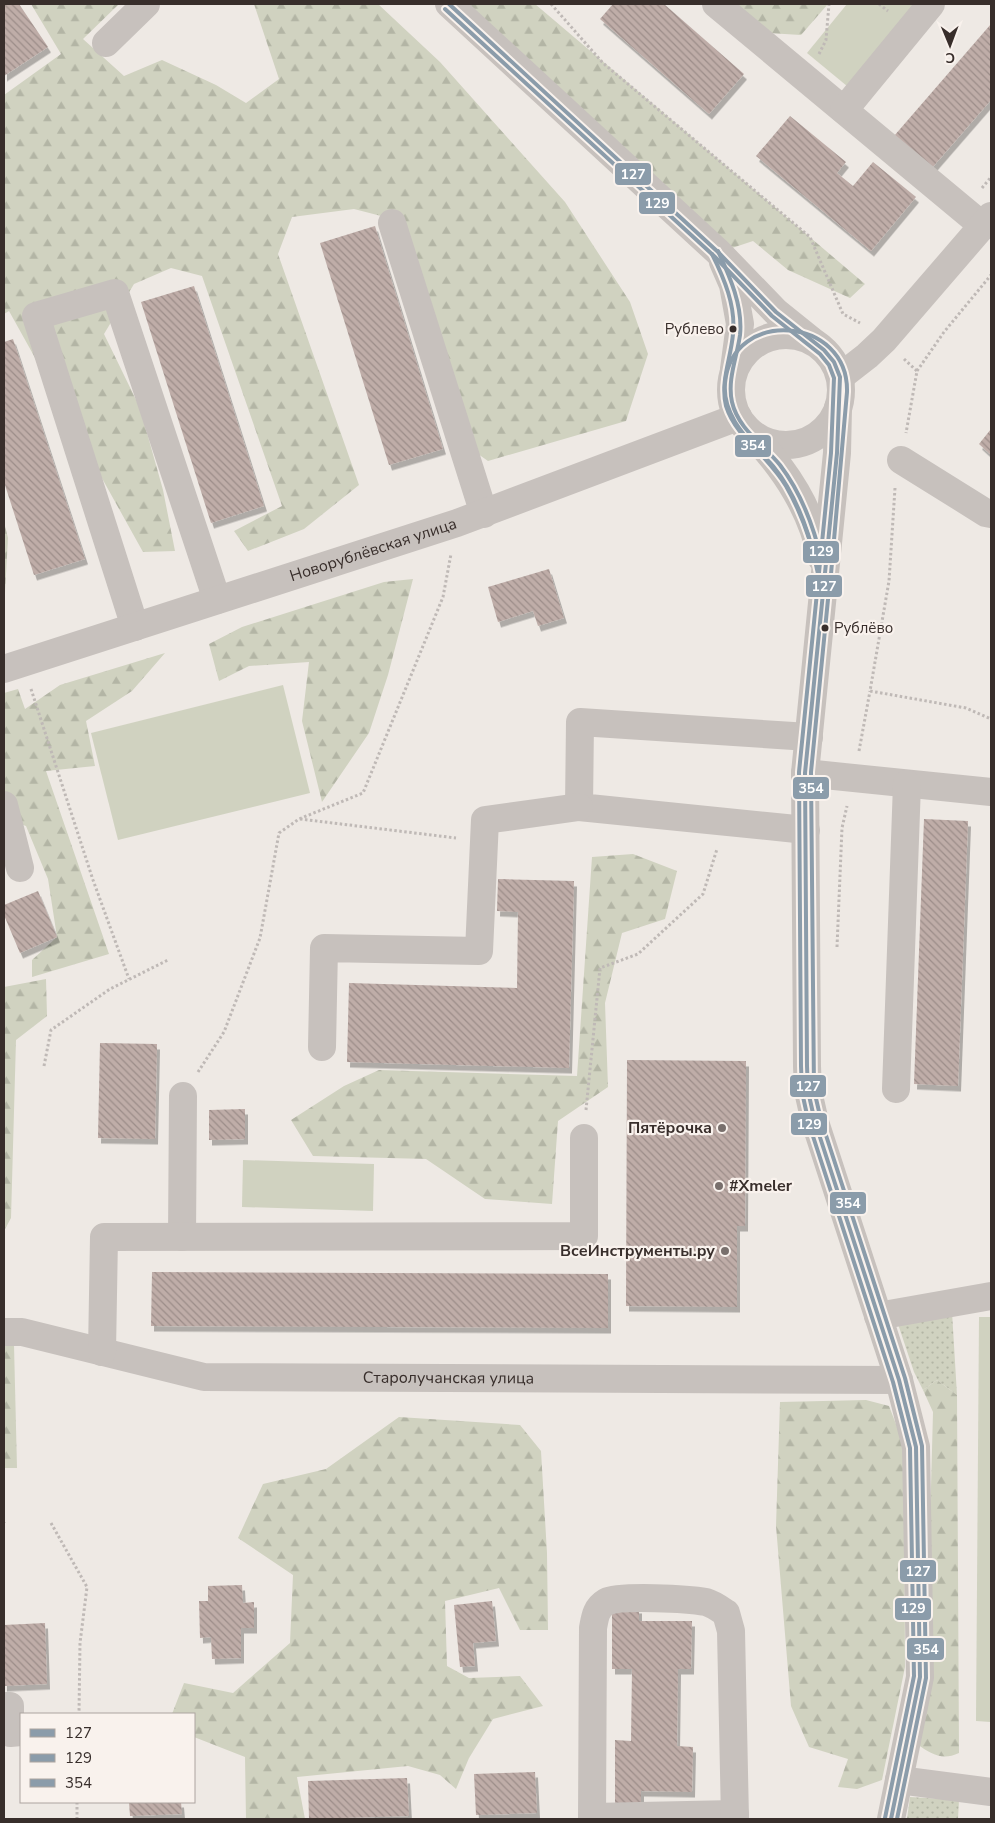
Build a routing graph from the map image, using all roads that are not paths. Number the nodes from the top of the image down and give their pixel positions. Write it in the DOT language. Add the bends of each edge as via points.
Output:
graph roads {
  1 [pos="146,4"];
  2 [pos="449,4"];
  3 [pos="716,4"];
  4 [pos="931,4"];
  5 [pos="106,43"];
  6 [pos="844,110"];
  7 [pos="987,221"];
  8 [pos="392,223"];
  9 [pos="718,252"];
  10 [pos="812,341"];
  11 [pos="734,372"];
  12 [pos="840,377"];
  13 [pos="838,408"];
  14 [pos="743,424"];
  15 [pos="901,460"];
  16 [pos="484,514"];
  17 [pos="991,514"];
  18 [pos="825,576"];
  19 [pos="217,600"];
  20 [pos="135,627"];
  21 [pos="13,665"];
  22 [pos="809,738"];
  23 [pos="805,773"];
  24 [pos="906,784"];
  25 [pos="991,792"];
  26 [pos="579,807"];
  27 [pos="5,816"];
  28 [pos="806,830"];
  29 [pos="20,868"];
  30 [pos="322,1047"];
  31 [pos="896,1089"];
  32 [pos="183,1096"];
  33 [pos="584,1138"];
  34 [pos="182,1237"];
  35 [pos="991,1296"];
  36 [pos="878,1316"];
  37 [pos="4,1332"];
  38 [pos="102,1352"];
  39 [pos="899,1380"];
  40 [pos="4,1706"];
  41 [pos="20,1732"];
  42 [pos="900,1780"];
  43 [pos="991,1792"];
  44 [pos="735,1817"];
  45 [pos="592,1818"];
  46 [pos="890,1819"];
  1 -- 5 [label="street"];
  2 -- 9 [label="street"];
  3 -- 6 [label="street"];
  4 -- 6 [label="street"];
  6 -- 7 [label="street"];
  7 -- 12 [label="street" via="884,340"];
  8 -- 16 [label="street"];
  9 -- 10 [label="street" via="776,312"];
  9 -- 11 [label="street" via="733,285 740,324"];
  10 -- 11 [label="street" via="796,335 766,338 752,346"];
  10 -- 12 [label="street" via="829,356"];
  11 -- 14 [label="street" via="730,387 732,403"];
  12 -- 13 [label="street"];
  13 -- 14 [label="street" via="820,433 791,445 760,439"];
  13 -- 18 [label="street"];
  14 -- 16 [label="street, Новорублёвская улица"];
  14 -- 18 [label="street" via="779,464 805,506"];
  15 -- 17 [label="street"];
  16 -- 19 [label="street, Новорублёвская улица"];
  18 -- 22 [label="street"];
  19 -- 20 [label="street, Новорублёвская улица"];
  19 -- 20 [label="street" via="115,293 36,316"];
  20 -- 21 [label="street, Новорублёвская улица"];
  22 -- 23 [label="street"];
  22 -- 26 [label="street" via="580,722"];
  23 -- 24 [label="street"];
  23 -- 28 [label="street"];
  24 -- 25 [label="street"];
  24 -- 31 [label="street"];
  26 -- 28 [label="street"];
  26 -- 30 [label="street" via="484,820 479,951 324,948"];
  27 -- 29 [label="street"];
  28 -- 36 [label="street" via="808,1091 815,1122"];
  32 -- 34 [label="street"];
  33 -- 34 [label="street" via="584,1236"];
  34 -- 38 [label="street" via="104,1237"];
  35 -- 36 [label="street"];
  36 -- 39 [label="street"];
  37 -- 38 [label="street, Старолучанская улица" via="22,1332"];
  38 -- 39 [label="street, Старолучанская улица" via="204,1377"];
  39 -- 42 [label="street" via="916,1447 920,1677"];
  40 -- 41 [label="street" via="10,1706 10,1732"];
  42 -- 43 [label="street"];
  42 -- 46 [label="street"];
  44 -- 45 [label="street"];
  44 -- 45 [label="street" via="731,1631 726,1613 709,1603 693,1600 624,1598 607,1602 596,1610 593,1628"];
}
